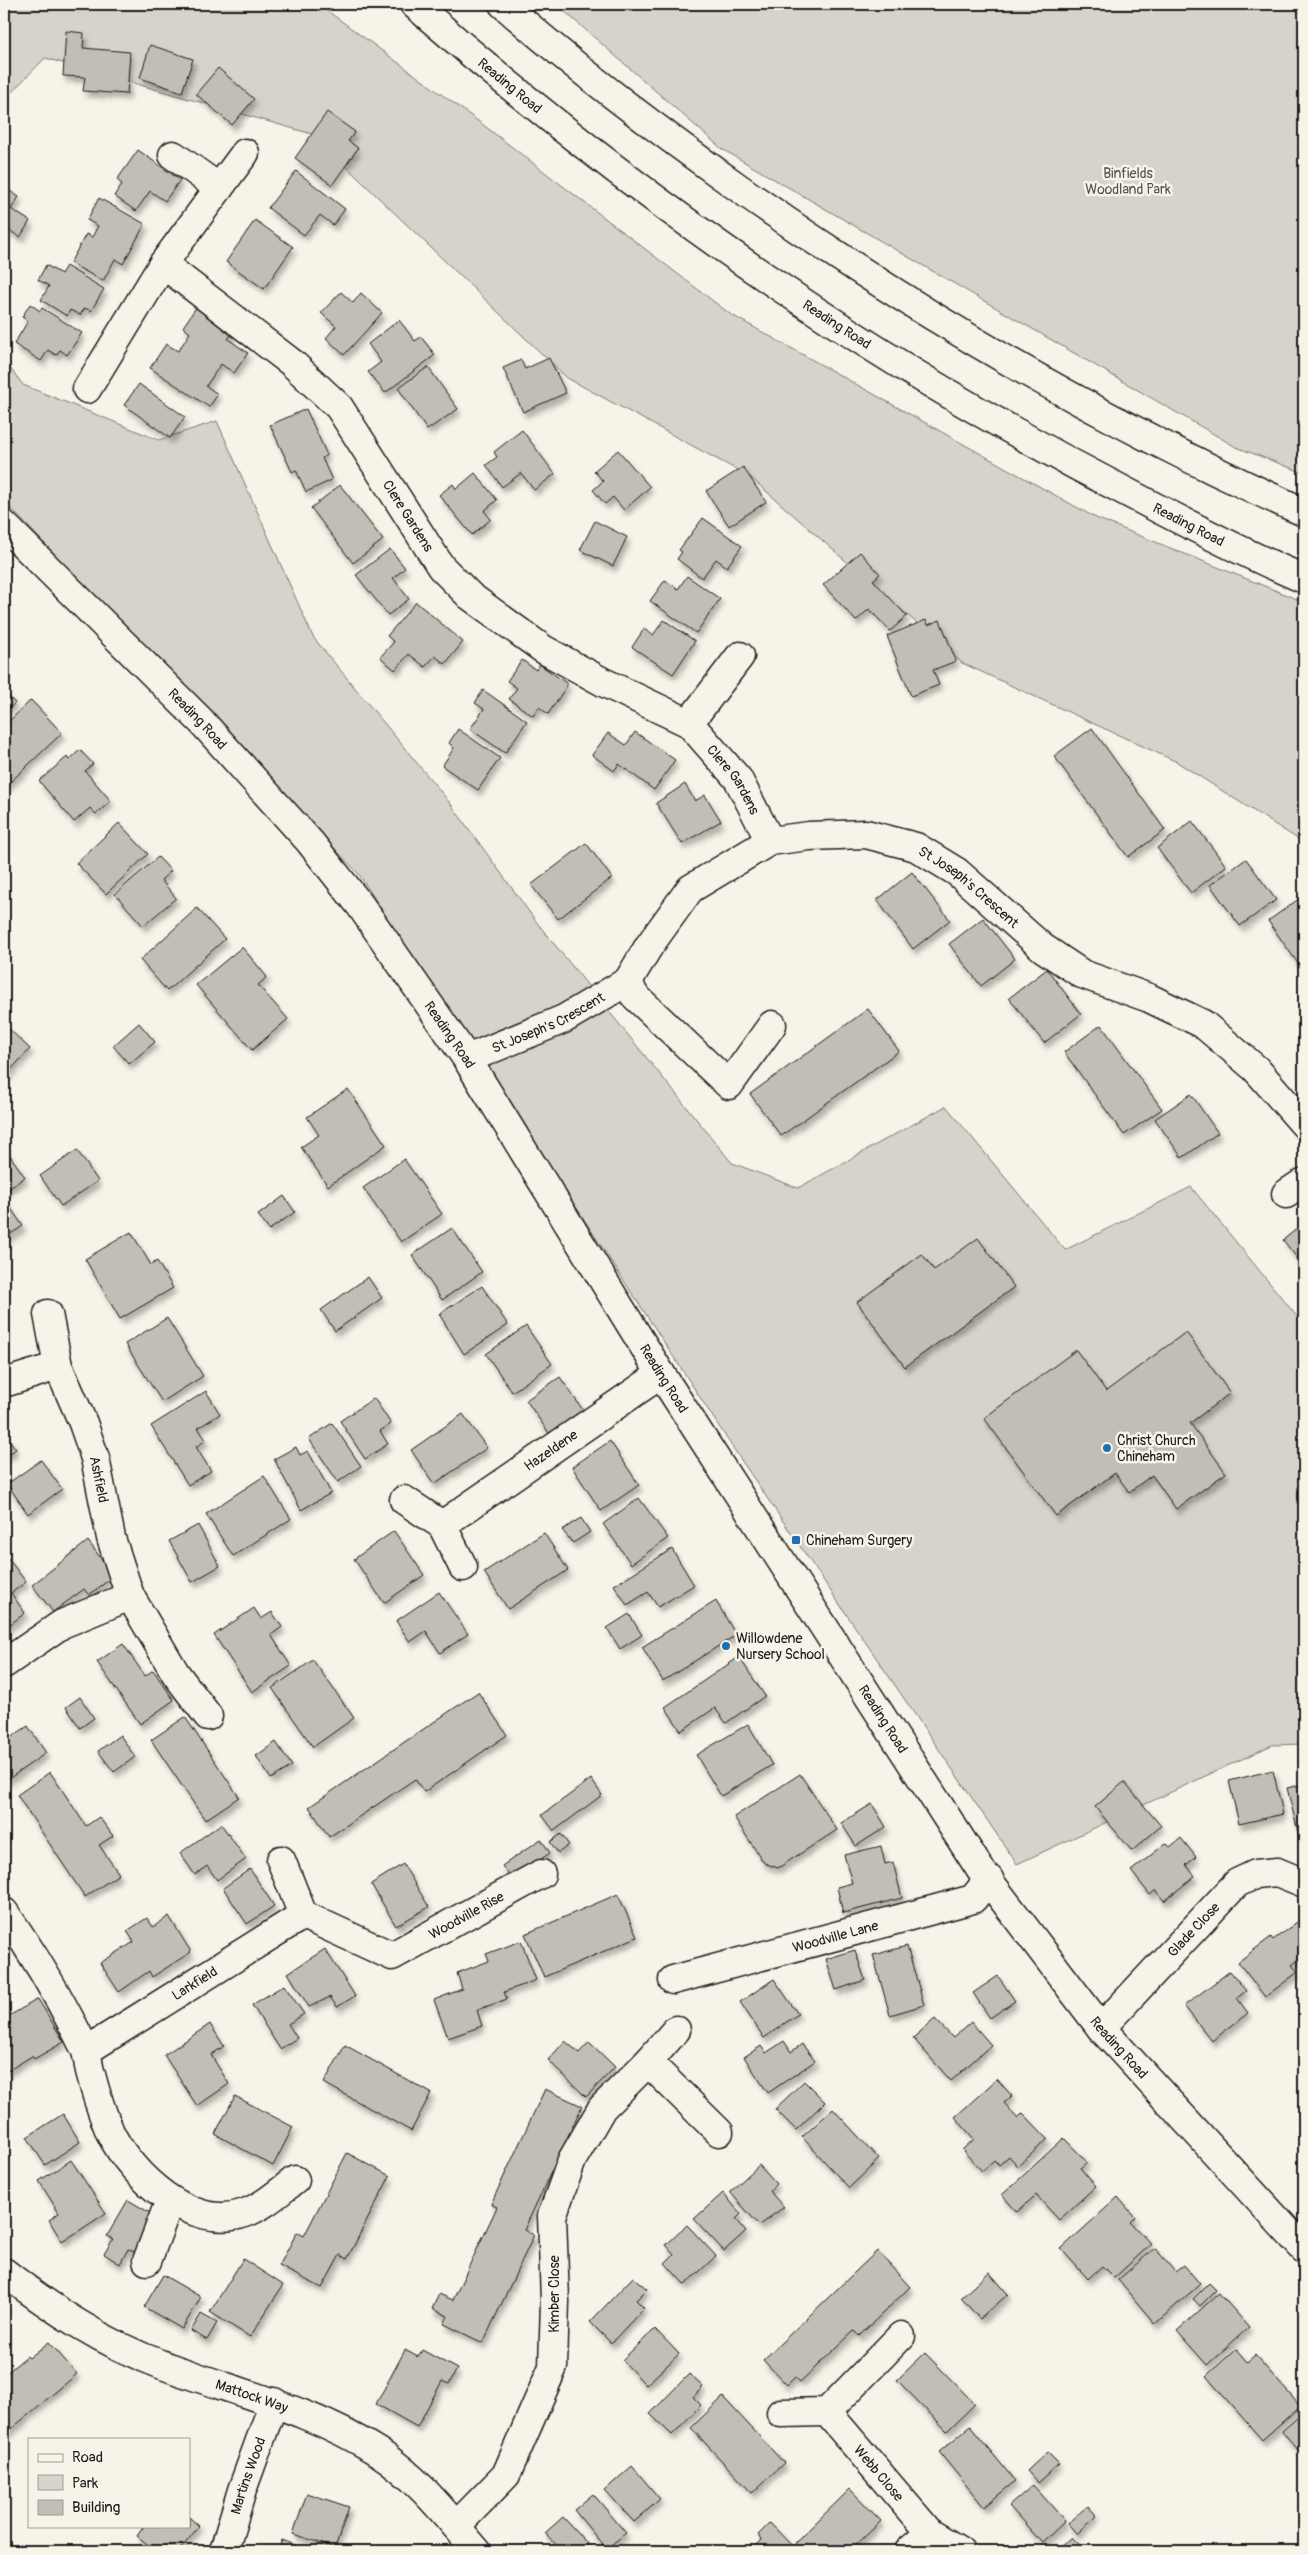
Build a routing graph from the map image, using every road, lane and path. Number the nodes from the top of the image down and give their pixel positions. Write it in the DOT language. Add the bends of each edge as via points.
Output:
graph roads {
  1 [pos="404,4"];
  2 [pos="414,4"];
  3 [pos="503,4"];
  4 [pos="432,15"];
  5 [pos="245,153"];
  6 [pos="173,155"];
  7 [pos="219,188"];
  8 [pos="163,264"];
  9 [pos="87,389"];
  10 [pos="1304,512"];
  11 [pos="4,525"];
  12 [pos="1304,579"];
  13 [pos="740,656"];
  14 [pos="688,723"];
  15 [pos="770,841"];
  16 [pos="628,981"];
  17 [pos="772,1025"];
  18 [pos="466,1059"];
  19 [pos="1304,1124"];
  20 [pos="48,1314"];
  21 [pos="58,1366"];
  22 [pos="661,1374"];
  23 [pos="4,1383"];
  24 [pos="404,1500"];
  25 [pos="442,1524"];
  26 [pos="463,1567"];
  27 [pos="130,1596"];
  28 [pos="4,1664"];
  29 [pos="208,1716"];
  30 [pos="281,1860"];
  31 [pos="541,1874"];
  32 [pos="989,1880"];
  33 [pos="1304,1883"];
  34 [pos="4,1912"];
  35 [pos="303,1915"];
  36 [pos="673,1980"];
  37 [pos="1101,2028"];
  38 [pos="676,2030"];
  39 [pos="86,2051"];
  40 [pos="648,2062"];
  41 [pos="719,2132"];
  42 [pos="294,2180"];
  43 [pos="170,2200"];
  44 [pos="1304,2249"];
  45 [pos="147,2261"];
  46 [pos="4,2272"];
  47 [pos="901,2336"];
  48 [pos="274,2402"];
  49 [pos="827,2412"];
  50 [pos="782,2413"];
  51 [pos="456,2526"];
  52 [pos="930,2533"];
  53 [pos="224,2551"];
  54 [pos="477,2551"];
  55 [pos="909,2551"];
  56 [pos="960,2551"];
  1 -- 4 [label="main road"];
  2 -- 4 [label="main road, Reading Road"];
  3 -- 10 [label="main road" via="654,127 864,274 949,328 1136,432 1212,471"];
  4 -- 12 [label="main road, Reading Road" via="520,96 602,159 700,232 830,320 972,409 1082,470"];
  5 -- 7 [label="main road"];
  6 -- 7 [label="main road"];
  7 -- 8 [label="main road"];
  8 -- 9 [label="main road"];
  8 -- 14 [label="main road, Clere Gardens" via="292,363 339,407 441,568 470,596 543,649"];
  11 -- 18 [label="main road, Reading Road" via="201,721 310,842 360,906"];
  13 -- 14 [label="main road"];
  14 -- 15 [label="main road, Clere Gardens" via="738,779"];
  15 -- 16 [label="main road, St Joseph's Crescent" via="690,889"];
  15 -- 19 [label="main road, St Joseph's Crescent" via="866,834 916,847 957,872 1043,948 1082,974 1149,998 1203,1024 1256,1069"];
  16 -- 17 [label="main road" via="634,995 730,1085"];
  16 -- 18 [label="main road, St Joseph's Crescent" via="564,1019"];
  18 -- 22 [label="main road, Reading Road"];
  20 -- 21 [label="main road, Ashfield"];
  21 -- 23 [label="main road"];
  21 -- 27 [label="main road, Ashfield" via="95,1458 111,1538"];
  22 -- 25 [label="main road, Hazeldene"];
  22 -- 32 [label="main road, Reading Road"];
  24 -- 25 [label="main road"];
  25 -- 26 [label="main road"];
  27 -- 28 [label="main road" via="62,1624"];
  27 -- 29 [label="main road, Ashfield" via="176,1674"];
  30 -- 35 [label="main road"];
  31 -- 35 [label="main road, Woodville Rise" via="392,1956"];
  32 -- 36 [label="main road, Woodville Lane" via="973,1899"];
  32 -- 37 [label="main road, Reading Road"];
  33 -- 37 [label="main road, Glade Close" via="1277,1872 1256,1874 1237,1883"];
  34 -- 39 [label="main road"];
  35 -- 39 [label="main road, Larkfield"];
  37 -- 44 [label="main road, Reading Road"];
  38 -- 40 [label="main road, Kimber Close"];
  39 -- 43 [label="main road" via="111,2132 142,2178"];
  40 -- 41 [label="main road"];
  40 -- 51 [label="main road, Kimber Close" via="602,2108 572,2160 552,2216 553,2367 506,2475"];
  42 -- 43 [label="main road" via="264,2205 243,2214 214,2218"];
  43 -- 45 [label="main road"];
  46 -- 48 [label="main road, Mattock Way" via="69,2319 113,2343 160,2364"];
  47 -- 49 [label="main road"];
  48 -- 51 [label="main road, Mattock Way" via="327,2423 379,2453 414,2480"];
  48 -- 53 [label="main road, Martins Wood"];
  49 -- 50 [label="main road"];
  49 -- 52 [label="main road, Webb Close"];
  51 -- 54 [label="main road, Mattock Way"];
  52 -- 55 [label="main road"];
  52 -- 56 [label="main road, Webb Close"];
}
